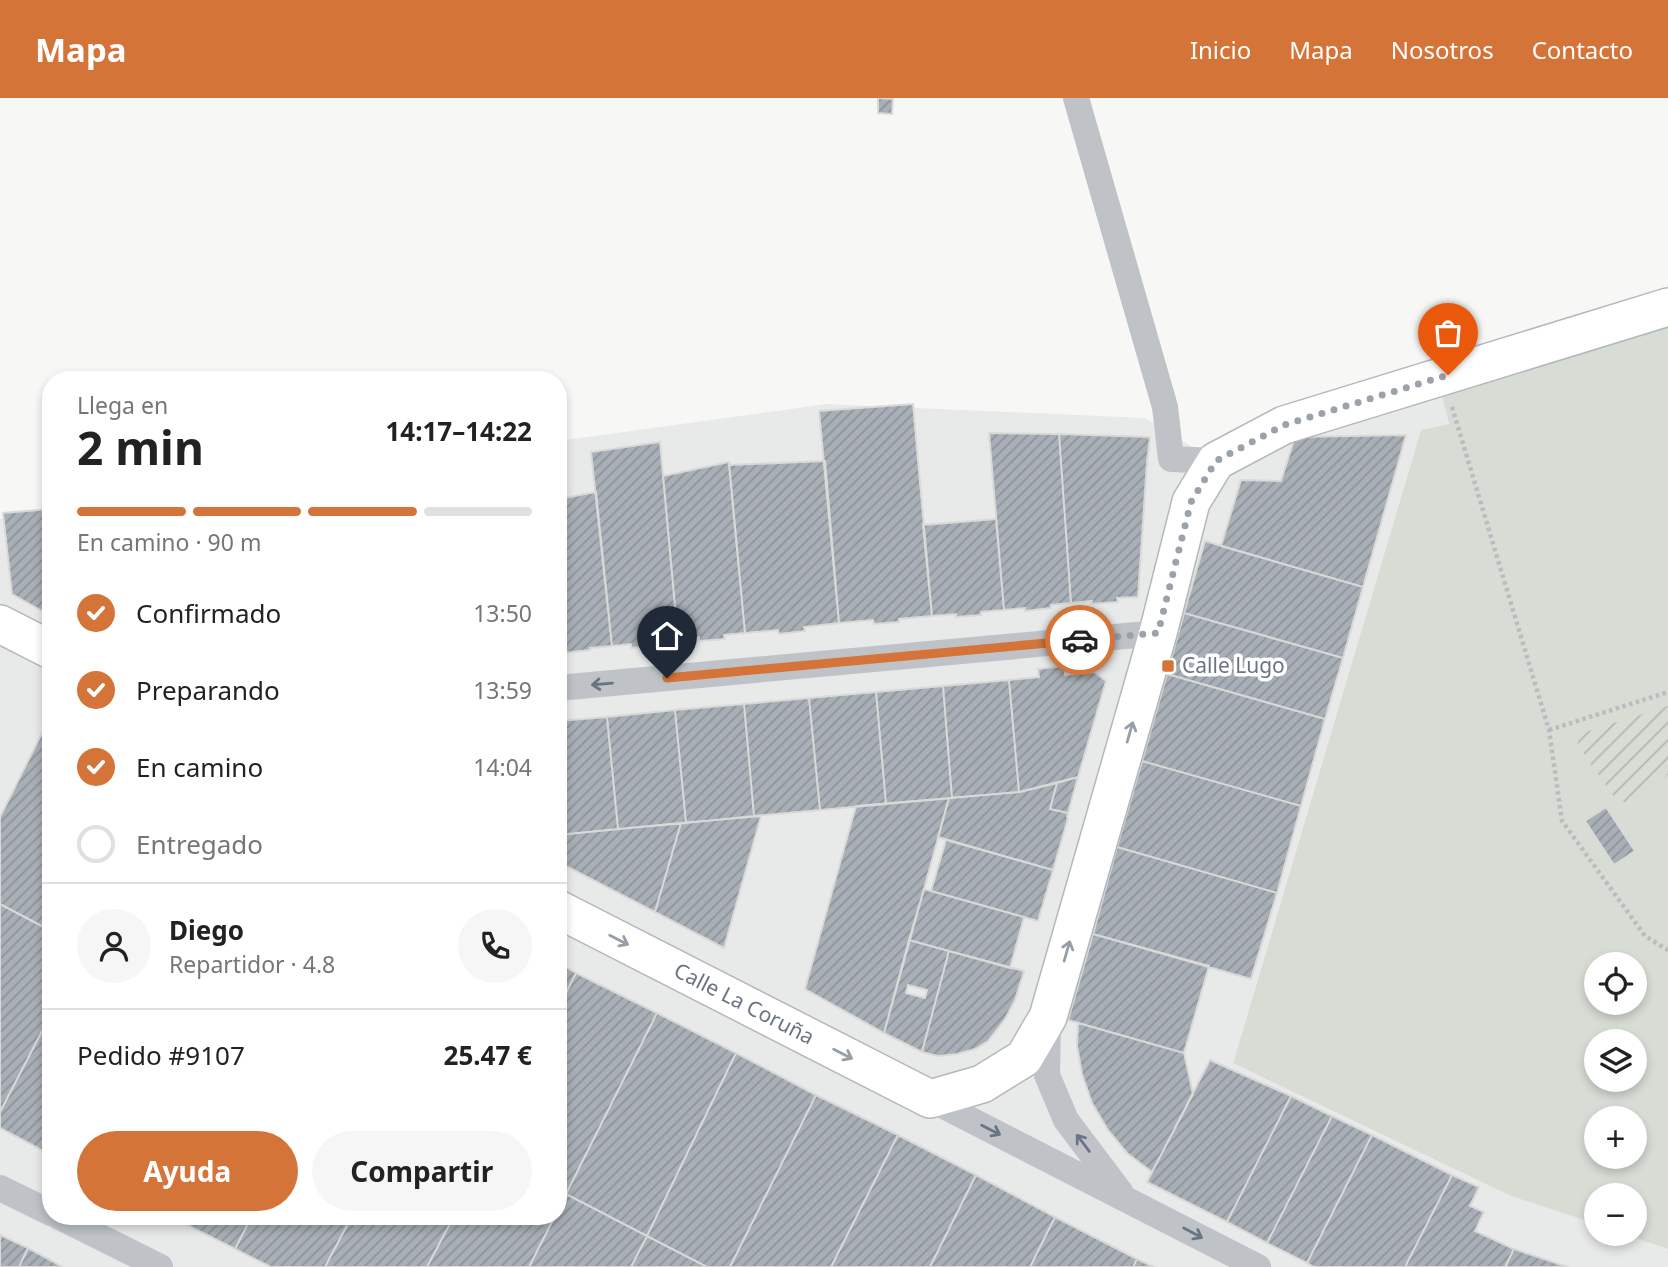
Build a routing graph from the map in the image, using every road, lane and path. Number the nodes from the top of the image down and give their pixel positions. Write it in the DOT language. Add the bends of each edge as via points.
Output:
graph roads {
  1 [pos="1076,98"];
  2 [pos="1668,307"];
  3 [pos="1452,406"];
  4 [pos="1216,461"];
  5 [pos="0,624"];
  6 [pos="1158,633"];
  7 [pos="42,645"];
  8 [pos="567,687"];
  9 [pos="1668,692"];
  10 [pos="1549,730"];
  11 [pos="567,914"];
  12 [pos="1668,950"];
  13 [pos="1048,1017"];
  14 [pos="930,1099"];
  15 [pos="0,1188"];
  16 [pos="1124,1197"];
  17 [pos="42,1209"];
  18 [pos="76,1225"];
  19 [pos="160,1267"];
  20 [pos="1258,1267"];
  1 -- 4 [label="street" via="1165,407 1171,459"];
  2 -- 4 [label="street" via="1284,425"];
  3 -- 10 [label="path"];
  4 -- 6 [label="street" via="1191,502"];
  5 -- 7 [label="street"];
  6 -- 8 [label="street, one-way"];
  13 -- 6 [label="street, one-way"];
  9 -- 10 [label="path"];
  10 -- 12 [label="path" via="1562,821 1645,936"];
  11 -- 14 [label="street, Calle La Coruña, one-way"];
  13 -- 14 [label="street" via="1024,1058 982,1084"];
  16 -- 13 [label="street, Calle La Coruña, one-way" via="1066,1120 1047,1075"];
  14 -- 16 [label="street, Calle La Coruña, one-way"];
  15 -- 17 [label="street"];
  16 -- 20 [label="street, Calle La Coruña, one-way"];
  18 -- 19 [label="street"];
}
